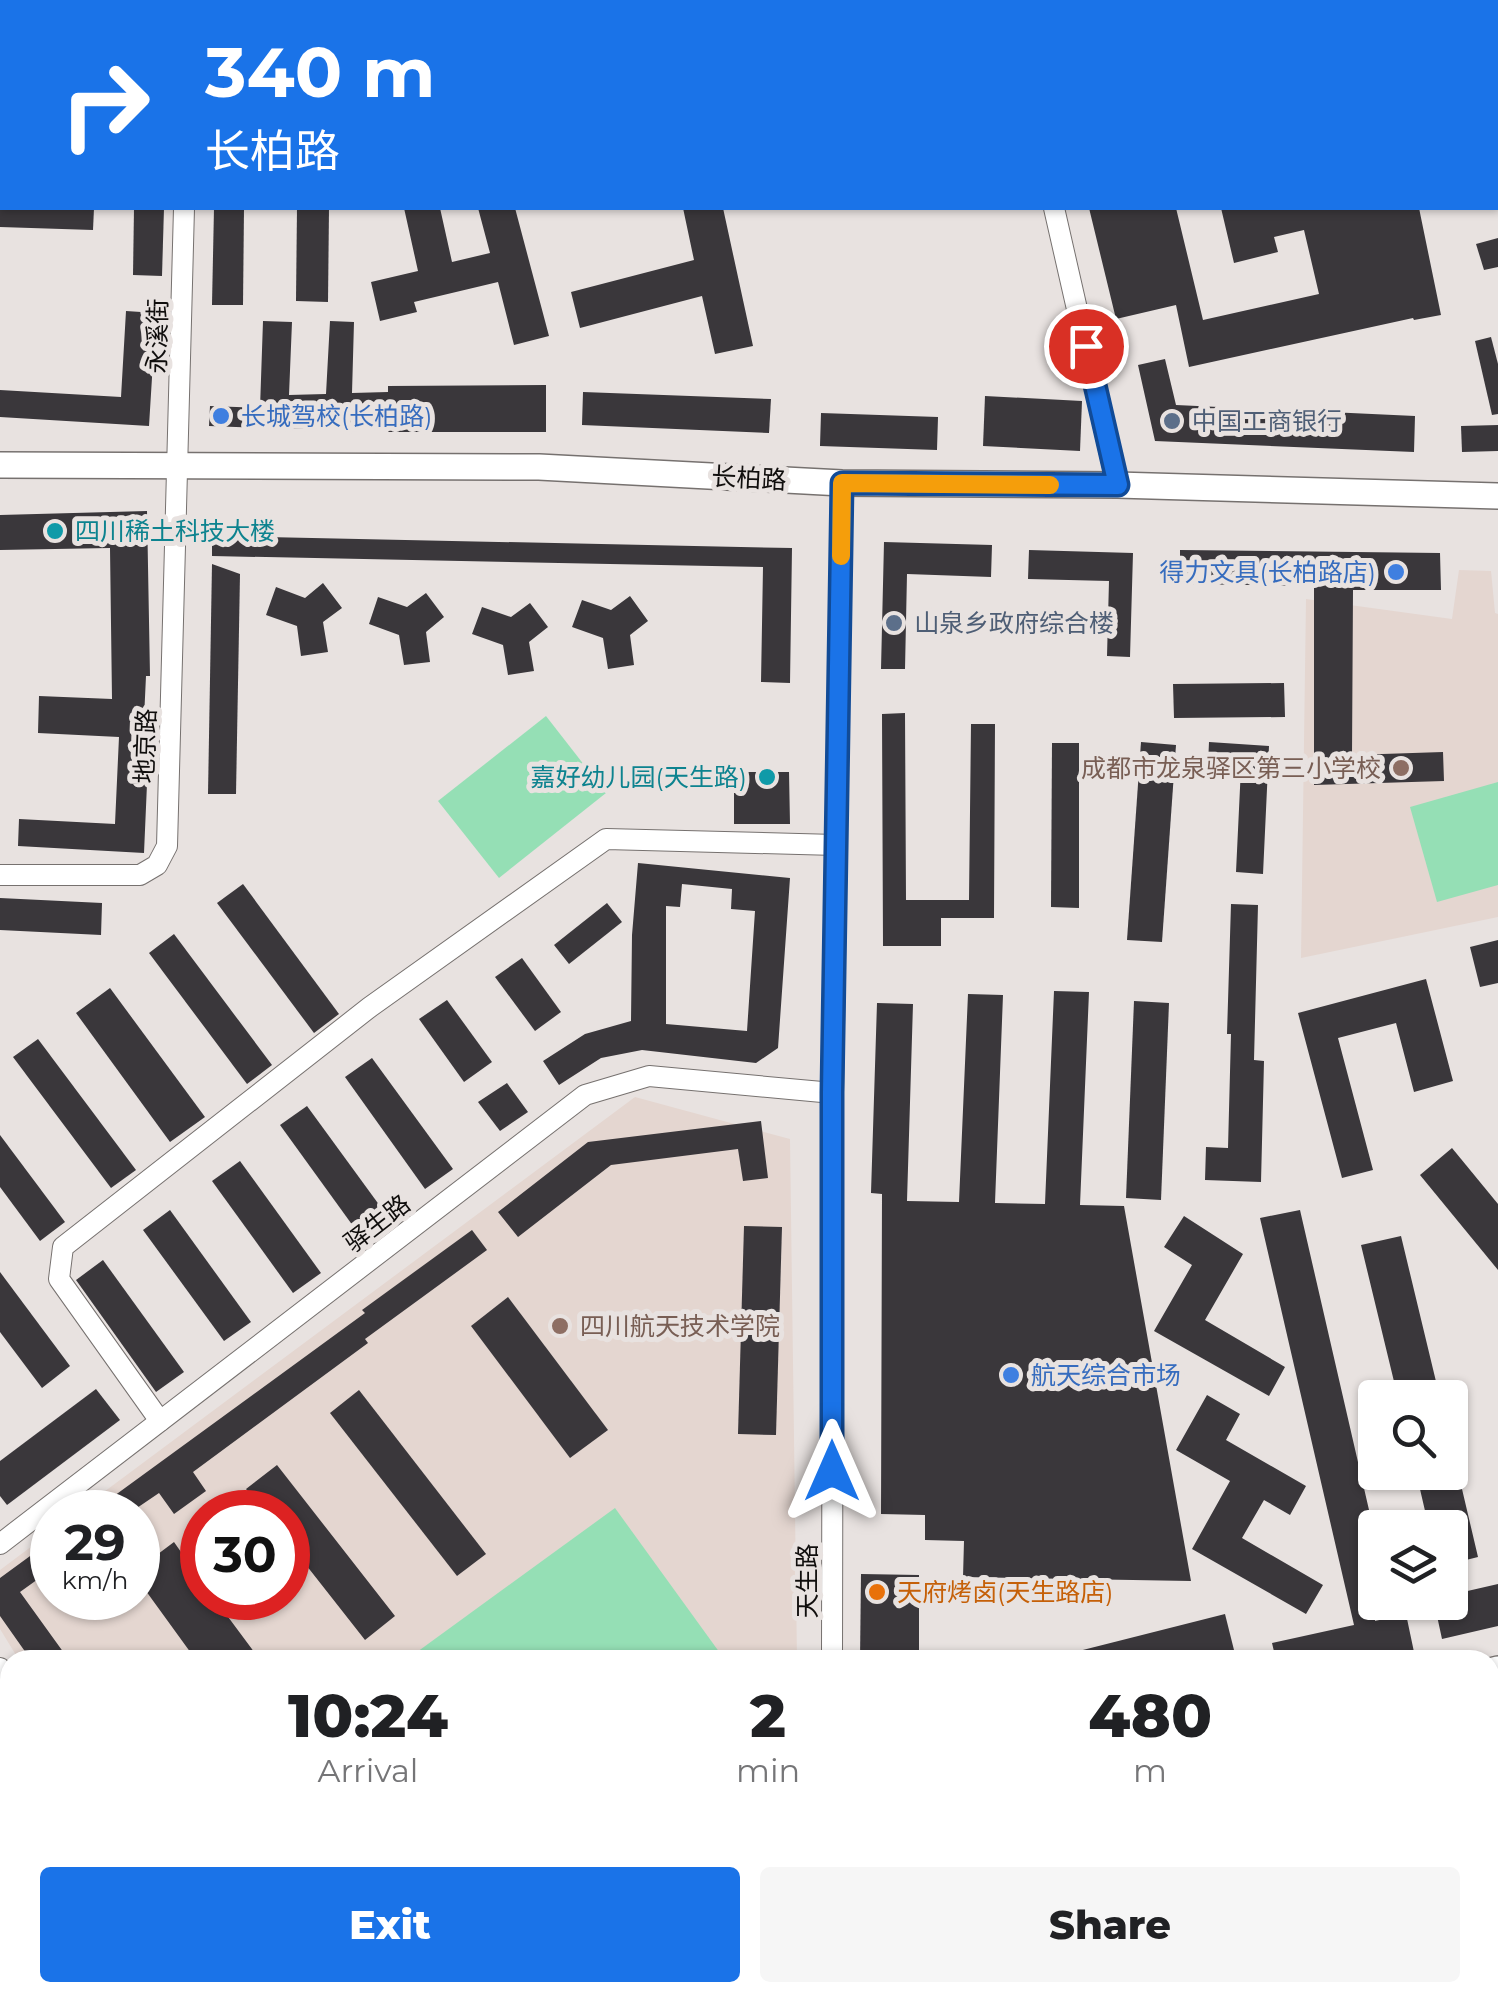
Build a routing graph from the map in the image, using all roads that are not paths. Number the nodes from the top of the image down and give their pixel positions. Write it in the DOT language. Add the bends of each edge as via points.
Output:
graph roads {
  1 [pos="184,210"];
  2 [pos="1054,210"];
  3 [pos="0,464"];
  4 [pos="179,466"];
  5 [pos="842,483"];
  6 [pos="1118,485"];
  7 [pos="1498,496"];
  8 [pos="836,845"];
  9 [pos="0,875"];
  10 [pos="832,1092"];
  11 [pos="160,1421"];
  12 [pos="0,1544"];
  13 [pos="832,1650"];
  1 -- 4 [label="street, 永溪街"];
  2 -- 6 [label="street"];
  3 -- 4 [label="street, 长柏路"];
  4 -- 5 [label="street, 长柏路" via="539,468"];
  4 -- 9 [label="street, 地京路" via="167,846 157,865 140,874"];
  5 -- 6 [label="street, 长柏路"];
  5 -- 8 [label="street, 天生路"];
  6 -- 7 [label="street, 长柏路"];
  8 -- 10 [label="street, 天生路"];
  8 -- 11 [label="street" via="606,839 370,1007 64,1247 59,1279"];
  10 -- 11 [label="street, 驿生路" via="650,1076 585,1095"];
  10 -- 13 [label="street, 天生路"];
  11 -- 12 [label="street, 驿生路"];
}
